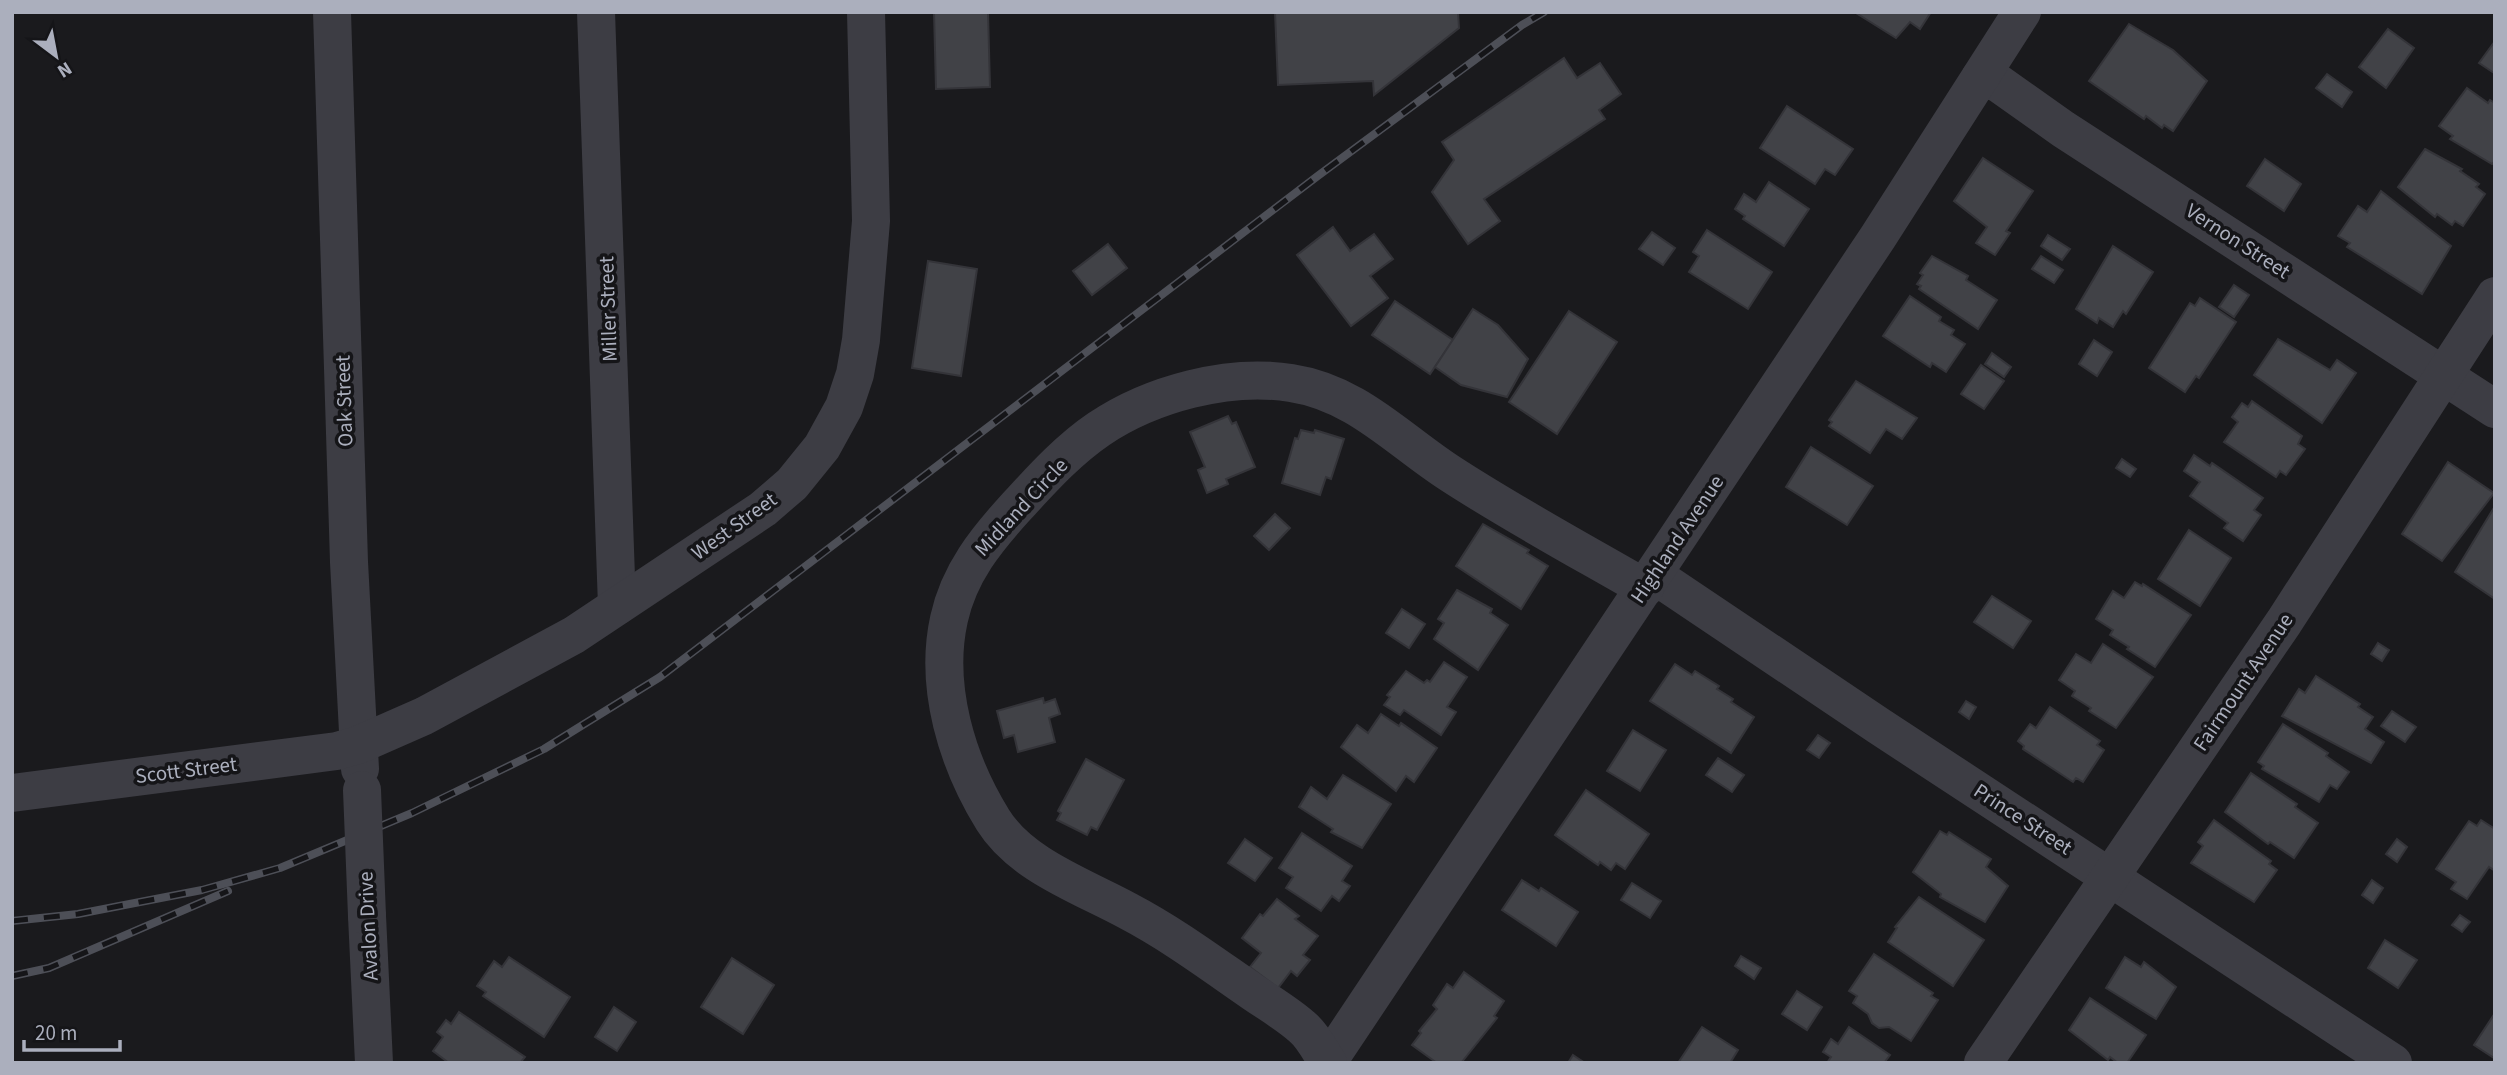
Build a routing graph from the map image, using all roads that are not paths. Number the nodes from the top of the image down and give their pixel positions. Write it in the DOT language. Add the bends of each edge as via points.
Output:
graph roads {
  1 [pos="332,12"];
  2 [pos="596,12"];
  3 [pos="866,12"];
  4 [pos="2022,12"];
  5 [pos="1980,78"];
  6 [pos="2495,296"];
  7 [pos="2443,374"];
  8 [pos="2495,409"];
  9 [pos="1650,581"];
  10 [pos="617,606"];
  11 [pos="358,745"];
  12 [pos="362,790"];
  13 [pos="12,793"];
  14 [pos="2110,876"];
  15 [pos="2385,1060"];
  16 [pos="1327,1062"];
  17 [pos="374,1063"];
  18 [pos="1983,1063"];
  1 -- 11 [label="street, Oak Street"];
  2 -- 10 [label="street, Miller Street"];
  3 -- 10 [label="street, West Street" via="871,221 861,340 844,407 822,447 773,501"];
  4 -- 5 [label="street, Highland Avenue"];
  5 -- 7 [label="street, Vernon Street" via="1998,83"];
  5 -- 9 [label="street, Highland Avenue"];
  6 -- 7 [label="street, Fairmount Avenue"];
  7 -- 8 [label="street, Vernon Street"];
  7 -- 14 [label="street, Fairmount Avenue" via="2284,622"];
  9 -- 14 [label="street, Prince Street"];
  9 -- 16 [label="street, Highland Avenue"];
  9 -- 16 [label="street, Midland Circle" via="1452,475 1354,403 1320,388 1288,382 1247,381 1198,388 1144,404 1098,429 1051,469 974,557 957,589 948,623 946,685 952,728 970,777 994,822 1034,861 1163,930 1301,1026"];
  10 -- 11 [label="street, West Street" via="574,635 424,716"];
  11 -- 12 [label="street, Oak Street"];
  11 -- 13 [label="street, Scott Street"];
  12 -- 17 [label="street, Avalon Drive, bridge"];
  14 -- 15 [label="street, Prince Street"];
  14 -- 18 [label="street, Fairmount Avenue"];
}
